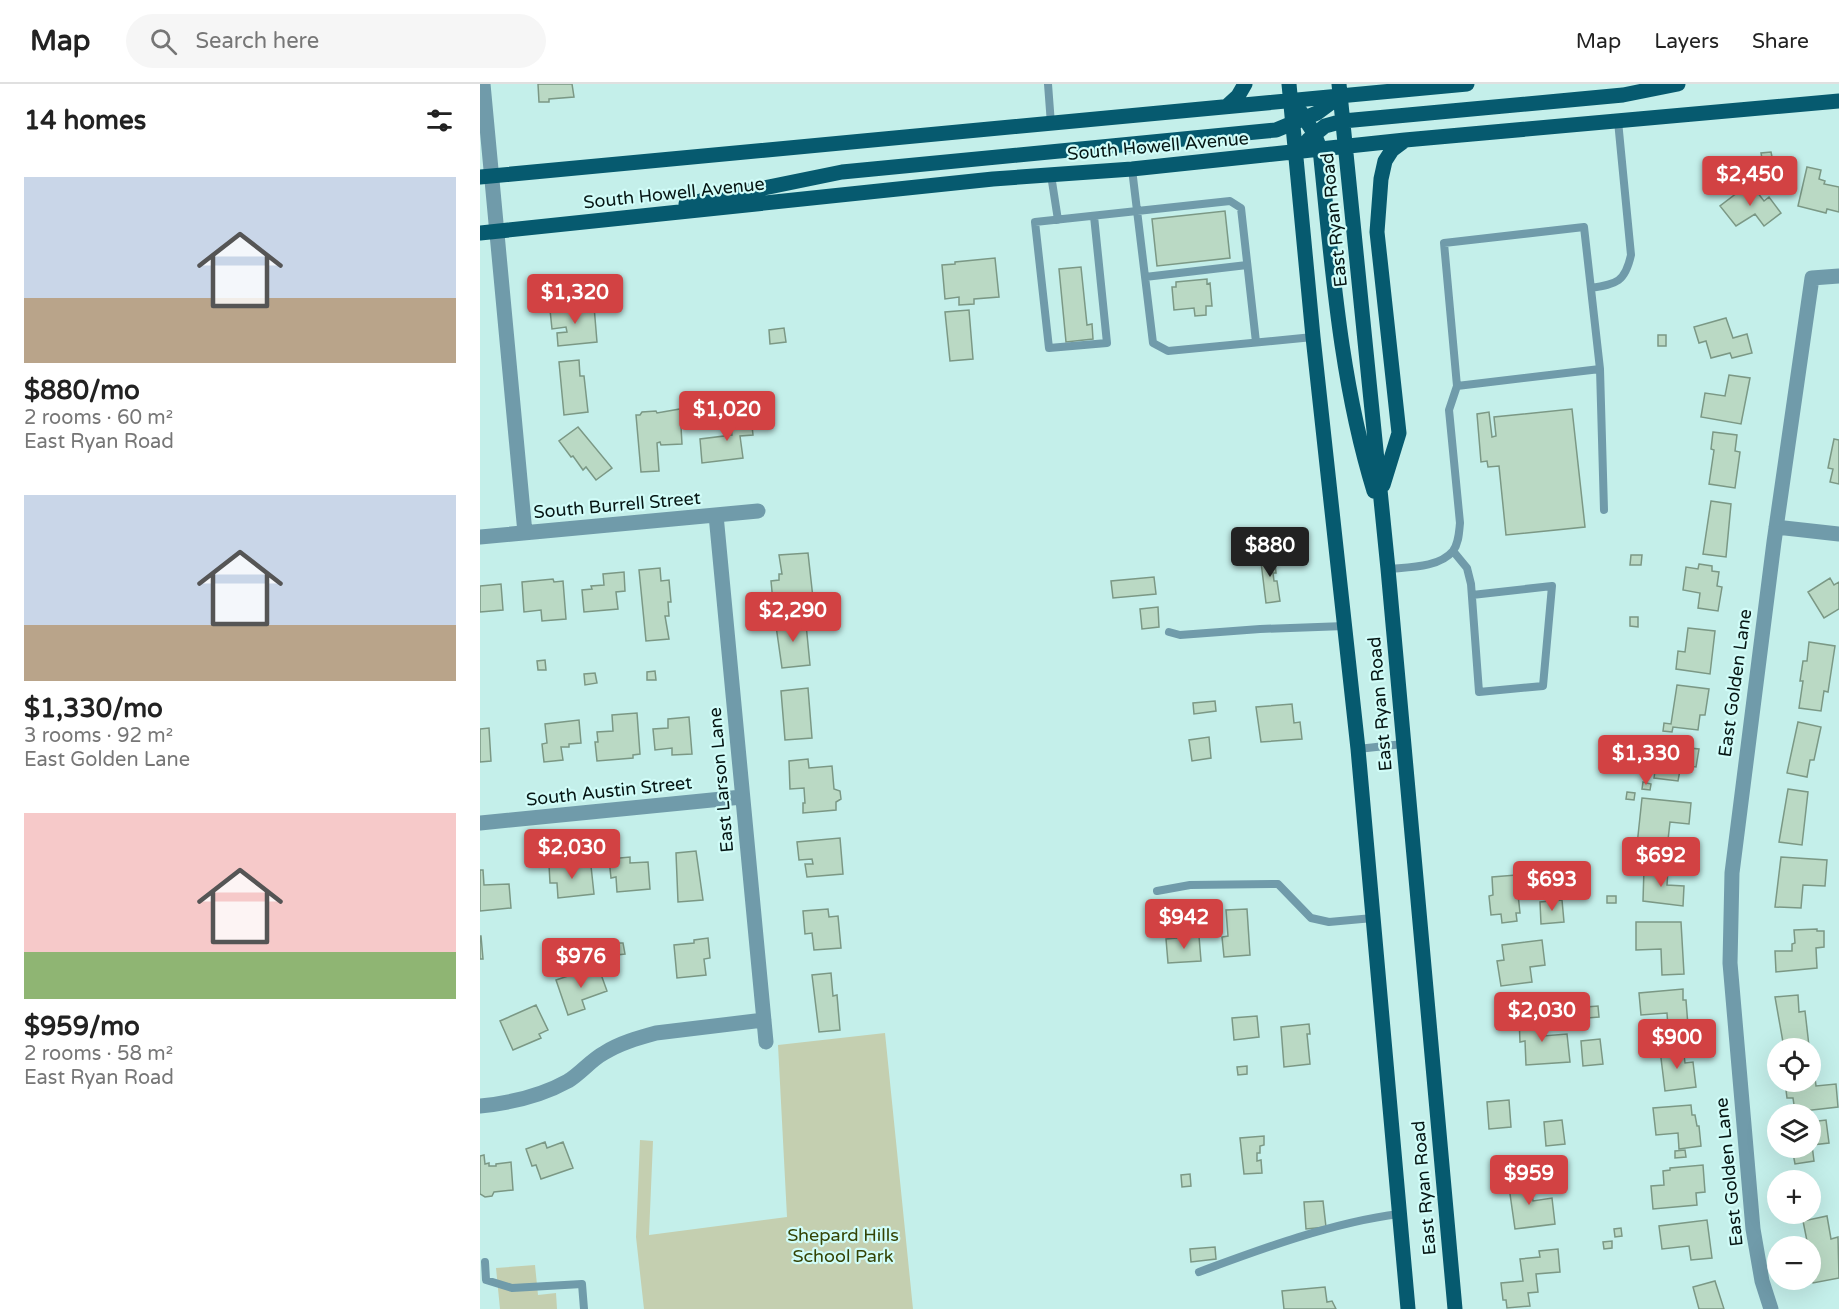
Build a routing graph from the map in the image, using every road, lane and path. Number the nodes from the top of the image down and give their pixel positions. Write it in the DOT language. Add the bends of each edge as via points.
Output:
graph roads {
  1 [pos="483,84"];
  2 [pos="1048,84"];
  3 [pos="1245,84"];
  4 [pos="1290,84"];
  5 [pos="1467,84"];
  6 [pos="1678,84"];
  7 [pos="1340,90"];
  8 [pos="1291,100"];
  9 [pos="1839,101"];
  10 [pos="1227,106"];
  11 [pos="1618,120"];
  12 [pos="1300,121"];
  13 [pos="1343,121"];
  14 [pos="1051,124"];
  15 [pos="1314,133"];
  16 [pos="1405,140"];
  17 [pos="1346,147"];
  18 [pos="1320,150"];
  19 [pos="1296,152"];
  20 [pos="1132,169"];
  21 [pos="1051,175"];
  22 [pos="486,177"];
  23 [pos="1137,211"];
  24 [pos="1094,216"];
  25 [pos="624,218"];
  26 [pos="1058,220"];
  27 [pos="496,232"];
  28 [pos="480,233"];
  29 [pos="1247,265"];
  30 [pos="1839,276"];
  31 [pos="1145,277"];
  32 [pos="1591,288"];
  33 [pos="1313,337"];
  34 [pos="1256,342"];
  35 [pos="1600,369"];
  36 [pos="1457,386"];
  37 [pos="1381,491"];
  38 [pos="1604,510"];
  39 [pos="758,511"];
  40 [pos="716,515"];
  41 [pos="1383,519"];
  42 [pos="1776,527"];
  43 [pos="525,533"];
  44 [pos="1839,534"];
  45 [pos="480,537"];
  46 [pos="1453,551"];
  47 [pos="1388,569"];
  48 [pos="1472,595"];
  49 [pos="1345,626"];
  50 [pos="1169,632"];
  51 [pos="1403,744"];
  52 [pos="1358,749"];
  53 [pos="742,798"];
  54 [pos="480,823"];
  55 [pos="1157,891"];
  56 [pos="1373,918"];
  57 [pos="764,1020"];
  58 [pos="766,1042"];
  59 [pos="480,1106"];
  60 [pos="1399,1214"];
  61 [pos="485,1262"];
  62 [pos="1199,1272"];
  63 [pos="584,1309"];
  64 [pos="1408,1309"];
  65 [pos="1455,1309"];
  66 [pos="1770,1309"];
  1 -- 22 [label="street"];
  2 -- 14 [label="lane"];
  3 -- 10 [label="main road"];
  4 -- 8 [label="main road, East Ryan Road"];
  5 -- 7 [label="main road, South Howell Avenue"];
  6 -- 13 [label="main road" via="1623,95"];
  7 -- 8 [label="main road, South Howell Avenue"];
  7 -- 12 [label="main road" via="1317,113"];
  7 -- 13 [label="main road, East Ryan Road"];
  8 -- 10 [label="main road, South Howell Avenue"];
  8 -- 12 [label="main road, East Ryan Road"];
  9 -- 11 [label="main road, South Howell Avenue"];
  10 -- 14 [label="main road, South Howell Avenue"];
  11 -- 16 [label="main road, South Howell Avenue"];
  11 -- 32 [label="lane" via="1631,255 1622,279"];
  12 -- 15 [label="main road"];
  12 -- 19 [label="main road, East Ryan Road"];
  12 -- 25 [label="main road" via="1249,134 842,172"];
  13 -- 15 [label="main road"];
  13 -- 17 [label="main road, East Ryan Road"];
  14 -- 22 [label="main road, South Howell Avenue"];
  15 -- 18 [label="main road"];
  15 -- 19 [label="main road"];
  16 -- 17 [label="main road, South Howell Avenue"];
  16 -- 37 [label="main road" via="1385,161 1377,232 1399,433"];
  17 -- 18 [label="main road, South Howell Avenue"];
  17 -- 37 [label="main road, East Ryan Road"];
  18 -- 19 [label="main road, South Howell Avenue"];
  18 -- 41 [label="main road" via="1339,323 1363,455"];
  19 -- 20 [label="main road, South Howell Avenue"];
  19 -- 33 [label="main road, East Ryan Road"];
  20 -- 21 [label="main road, South Howell Avenue"];
  20 -- 23 [label="lane"];
  21 -- 25 [label="main road, South Howell Avenue"];
  21 -- 26 [label="lane"];
  22 -- 27 [label="street"];
  23 -- 24 [label="lane"];
  23 -- 29 [label="lane" via="1230,201 1241,208"];
  23 -- 31 [label="lane"];
  24 -- 26 [label="lane"];
  24 -- 26 [label="lane" via="1107,343 1049,348 1035,222"];
  25 -- 27 [label="main road, South Howell Avenue"];
  27 -- 28 [label="main road, South Howell Avenue"];
  27 -- 43 [label="street"];
  29 -- 31 [label="lane"];
  29 -- 34 [label="lane"];
  30 -- 42 [label="street, East Golden Lane" via="1812,278"];
  31 -- 34 [label="lane" via="1153,343 1168,351"];
  32 -- 35 [label="lane"];
  32 -- 36 [label="lane" via="1584,227 1444,243"];
  33 -- 34 [label="lane"];
  33 -- 49 [label="main road, East Ryan Road"];
  35 -- 36 [label="lane"];
  35 -- 38 [label="lane"];
  36 -- 46 [label="lane" via="1449,410 1460,523"];
  37 -- 41 [label="main road, East Ryan Road"];
  39 -- 40 [label="street, South Burrell Street"];
  40 -- 43 [label="street, South Burrell Street"];
  40 -- 53 [label="street, East Larson Lane"];
  41 -- 47 [label="main road, East Ryan Road"];
  42 -- 44 [label="street"];
  42 -- 66 [label="street, East Golden Lane" via="1732,873 1730,963 1753,1229"];
  43 -- 45 [label="street, South Burrell Street"];
  46 -- 47 [label="lane" via="1428,564"];
  46 -- 48 [label="lane" via="1467,568"];
  47 -- 51 [label="main road, East Ryan Road"];
  48 -- 48 [label="lane" via="1479,692 1544,686 1552,586"];
  49 -- 50 [label="lane" via="1180,635"];
  49 -- 52 [label="main road, East Ryan Road"];
  51 -- 52 [label="lane"];
  51 -- 65 [label="main road, East Ryan Road"];
  52 -- 56 [label="main road, East Ryan Road"];
  53 -- 54 [label="street, South Austin Street"];
  53 -- 57 [label="street, East Larson Lane"];
  55 -- 56 [label="lane" via="1190,885 1278,884 1311,918 1329,922"];
  56 -- 60 [label="main road, East Ryan Road"];
  57 -- 58 [label="street, East Larson Lane"];
  57 -- 59 [label="street" via="639,1037 603,1053 551,1088 515,1101"];
  60 -- 62 [label="lane" via="1368,1218"];
  60 -- 64 [label="main road, East Ryan Road"];
  61 -- 63 [label="lane" via="486,1280 512,1288 582,1284"];
}
